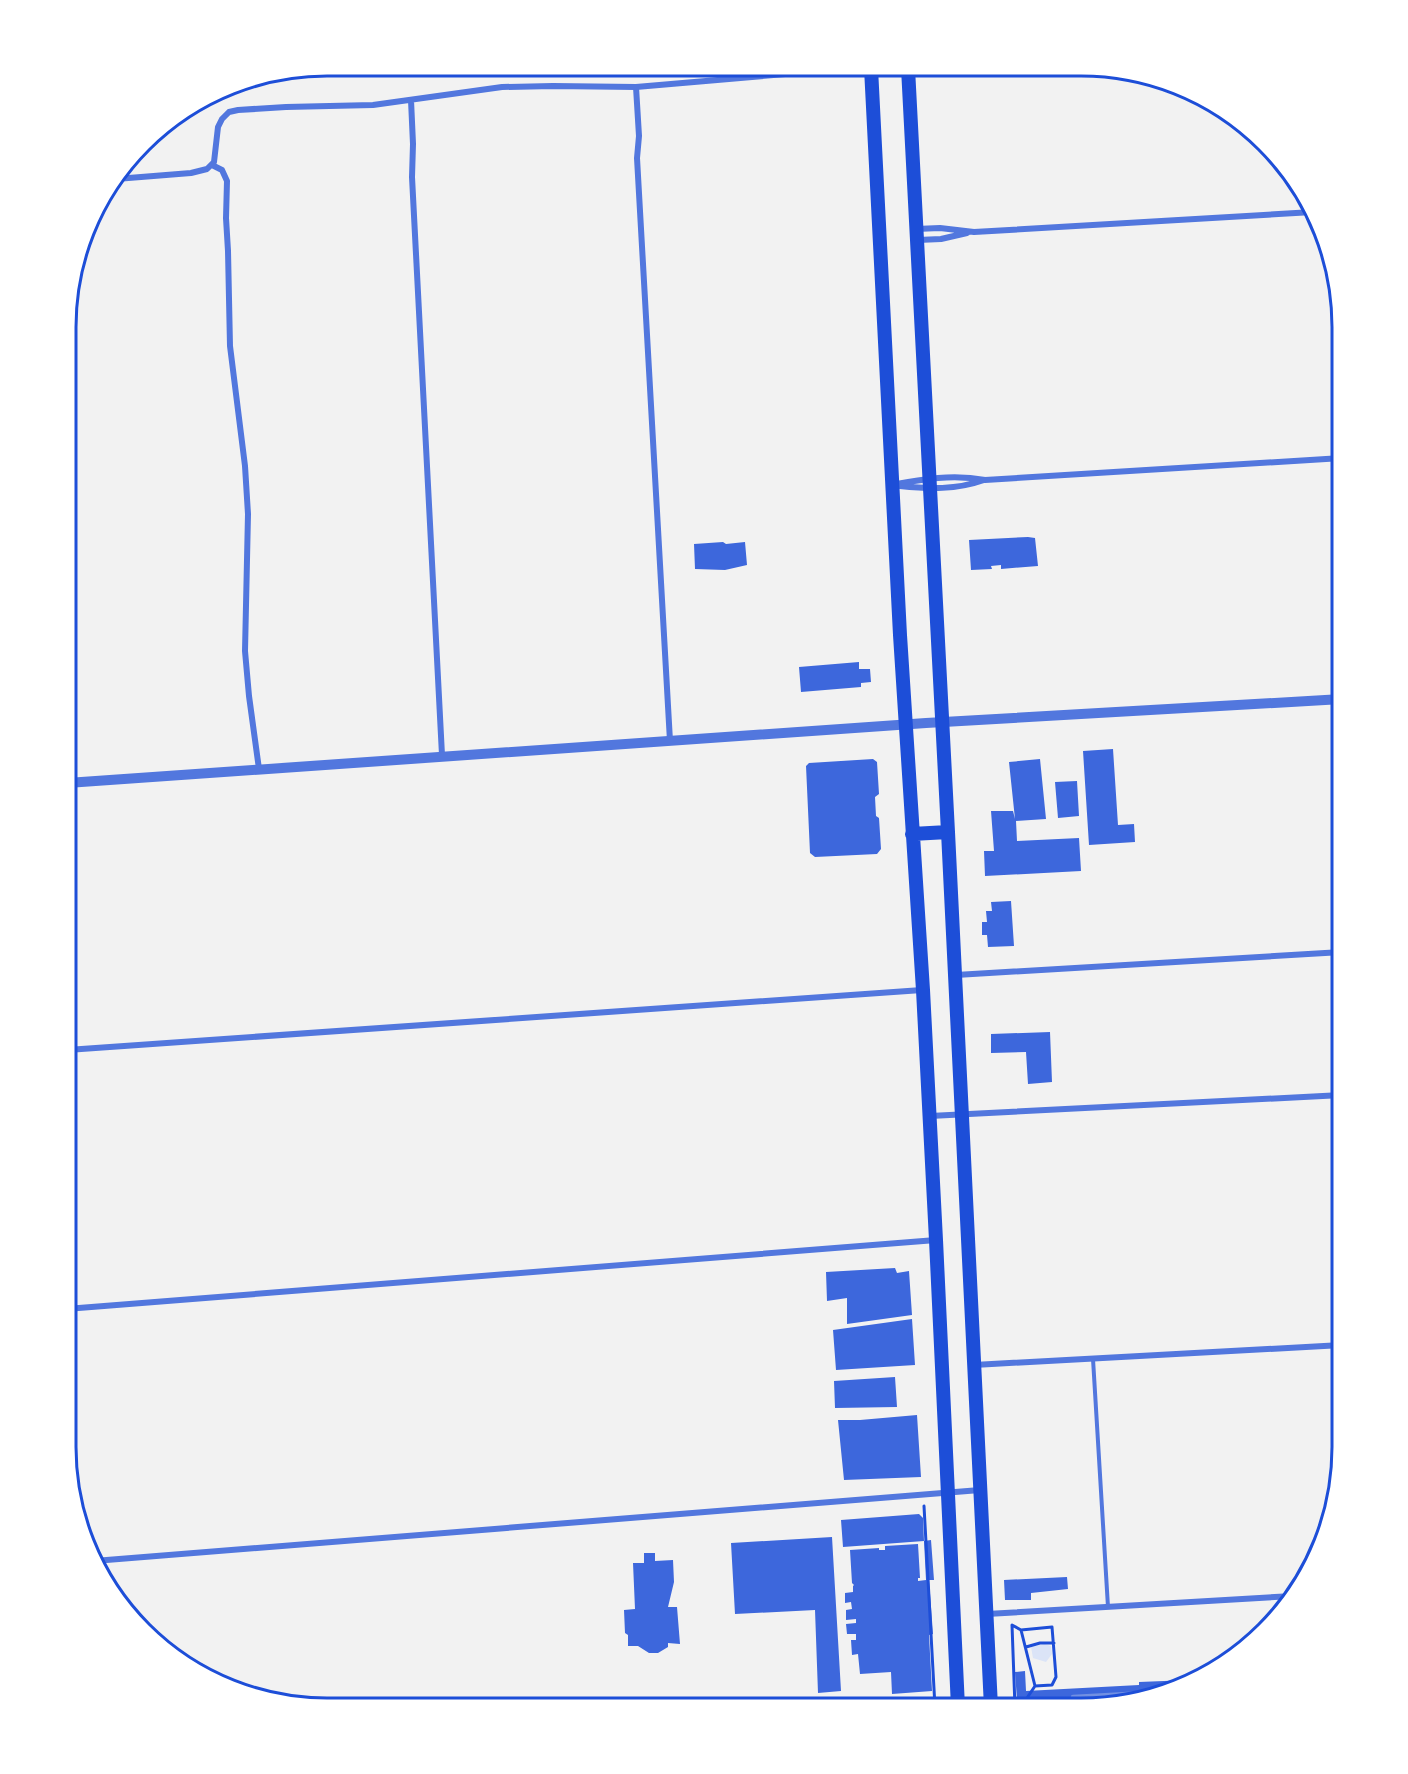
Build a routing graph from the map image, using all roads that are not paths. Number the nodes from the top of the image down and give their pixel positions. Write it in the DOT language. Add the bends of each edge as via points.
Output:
graph roads {
  1 [pos="763,76"];
  2 [pos="871,76"];
  3 [pos="908,76"];
  4 [pos="636,87"];
  5 [pos="411,100"];
  6 [pos="212,165"];
  7 [pos="126,178"];
  8 [pos="1304,213"];
  9 [pos="974,232"];
  10 [pos="916,234"];
  11 [pos="1332,459"];
  12 [pos="985,480"];
  13 [pos="930,483"];
  14 [pos="891,485"];
  15 [pos="1332,700"];
  16 [pos="942,722"];
  17 [pos="906,726"];
  18 [pos="670,741"];
  19 [pos="442,755"];
  20 [pos="259,768"];
  21 [pos="76,781"];
  22 [pos="948,832"];
  23 [pos="912,834"];
  24 [pos="1332,953"];
  25 [pos="955,975"];
  26 [pos="923,990"];
  27 [pos="76,1049"];
  28 [pos="1332,1095"];
  29 [pos="961,1114"];
  30 [pos="930,1116"];
  31 [pos="936,1240"];
  32 [pos="76,1308"];
  33 [pos="1332,1346"];
  34 [pos="1093,1358"];
  35 [pos="974,1365"];
  36 [pos="980,1490"];
  37 [pos="948,1493"];
  38 [pos="103,1560"];
  39 [pos="1282,1597"];
  40 [pos="1108,1607"];
  41 [pos="987,1614"];
  42 [pos="958,1698"];
  43 [pos="991,1698"];
  1 -- 4 [label="street"];
  2 -- 14 [label="highway"];
  3 -- 10 [label="highway"];
  4 -- 5 [label="street" via="518,86"];
  4 -- 18 [label="street"];
  5 -- 6 [label="street" via="230,112 218,127"];
  5 -- 19 [label="street"];
  6 -- 7 [label="street" via="191,173"];
  6 -- 20 [label="street" via="222,170 227,181 230,346 248,514 246,651"];
  8 -- 9 [label="street"];
  9 -- 10 [label="street" via="940,228"];
  9 -- 10 [label="street" via="941,239"];
  10 -- 13 [label="highway"];
  11 -- 12 [label="street"];
  12 -- 13 [label="street" via="966,486"];
  12 -- 13 [label="street" via="965,476"];
  13 -- 14 [label="street"];
  13 -- 14 [label="street"];
  13 -- 16 [label="highway"];
  14 -- 17 [label="highway"];
  15 -- 16 [label="street"];
  16 -- 17 [label="street"];
  16 -- 22 [label="highway"];
  17 -- 18 [label="street"];
  17 -- 23 [label="highway"];
  18 -- 19 [label="street"];
  19 -- 20 [label="street"];
  20 -- 21 [label="street"];
  22 -- 23 [label="highway"];
  22 -- 25 [label="highway"];
  23 -- 26 [label="highway"];
  24 -- 25 [label="street"];
  25 -- 29 [label="highway"];
  26 -- 27 [label="street"];
  26 -- 30 [label="highway"];
  28 -- 29 [label="street"];
  29 -- 30 [label="street"];
  29 -- 35 [label="highway"];
  30 -- 31 [label="highway"];
  31 -- 32 [label="street"];
  31 -- 37 [label="highway"];
  33 -- 34 [label="street"];
  34 -- 35 [label="street"];
  34 -- 40 [label="lane"];
  35 -- 36 [label="highway"];
  36 -- 37 [label="street"];
  36 -- 41 [label="highway"];
  37 -- 38 [label="street"];
  37 -- 42 [label="highway"];
  39 -- 40 [label="street"];
  40 -- 41 [label="street"];
  41 -- 43 [label="highway"];
}
